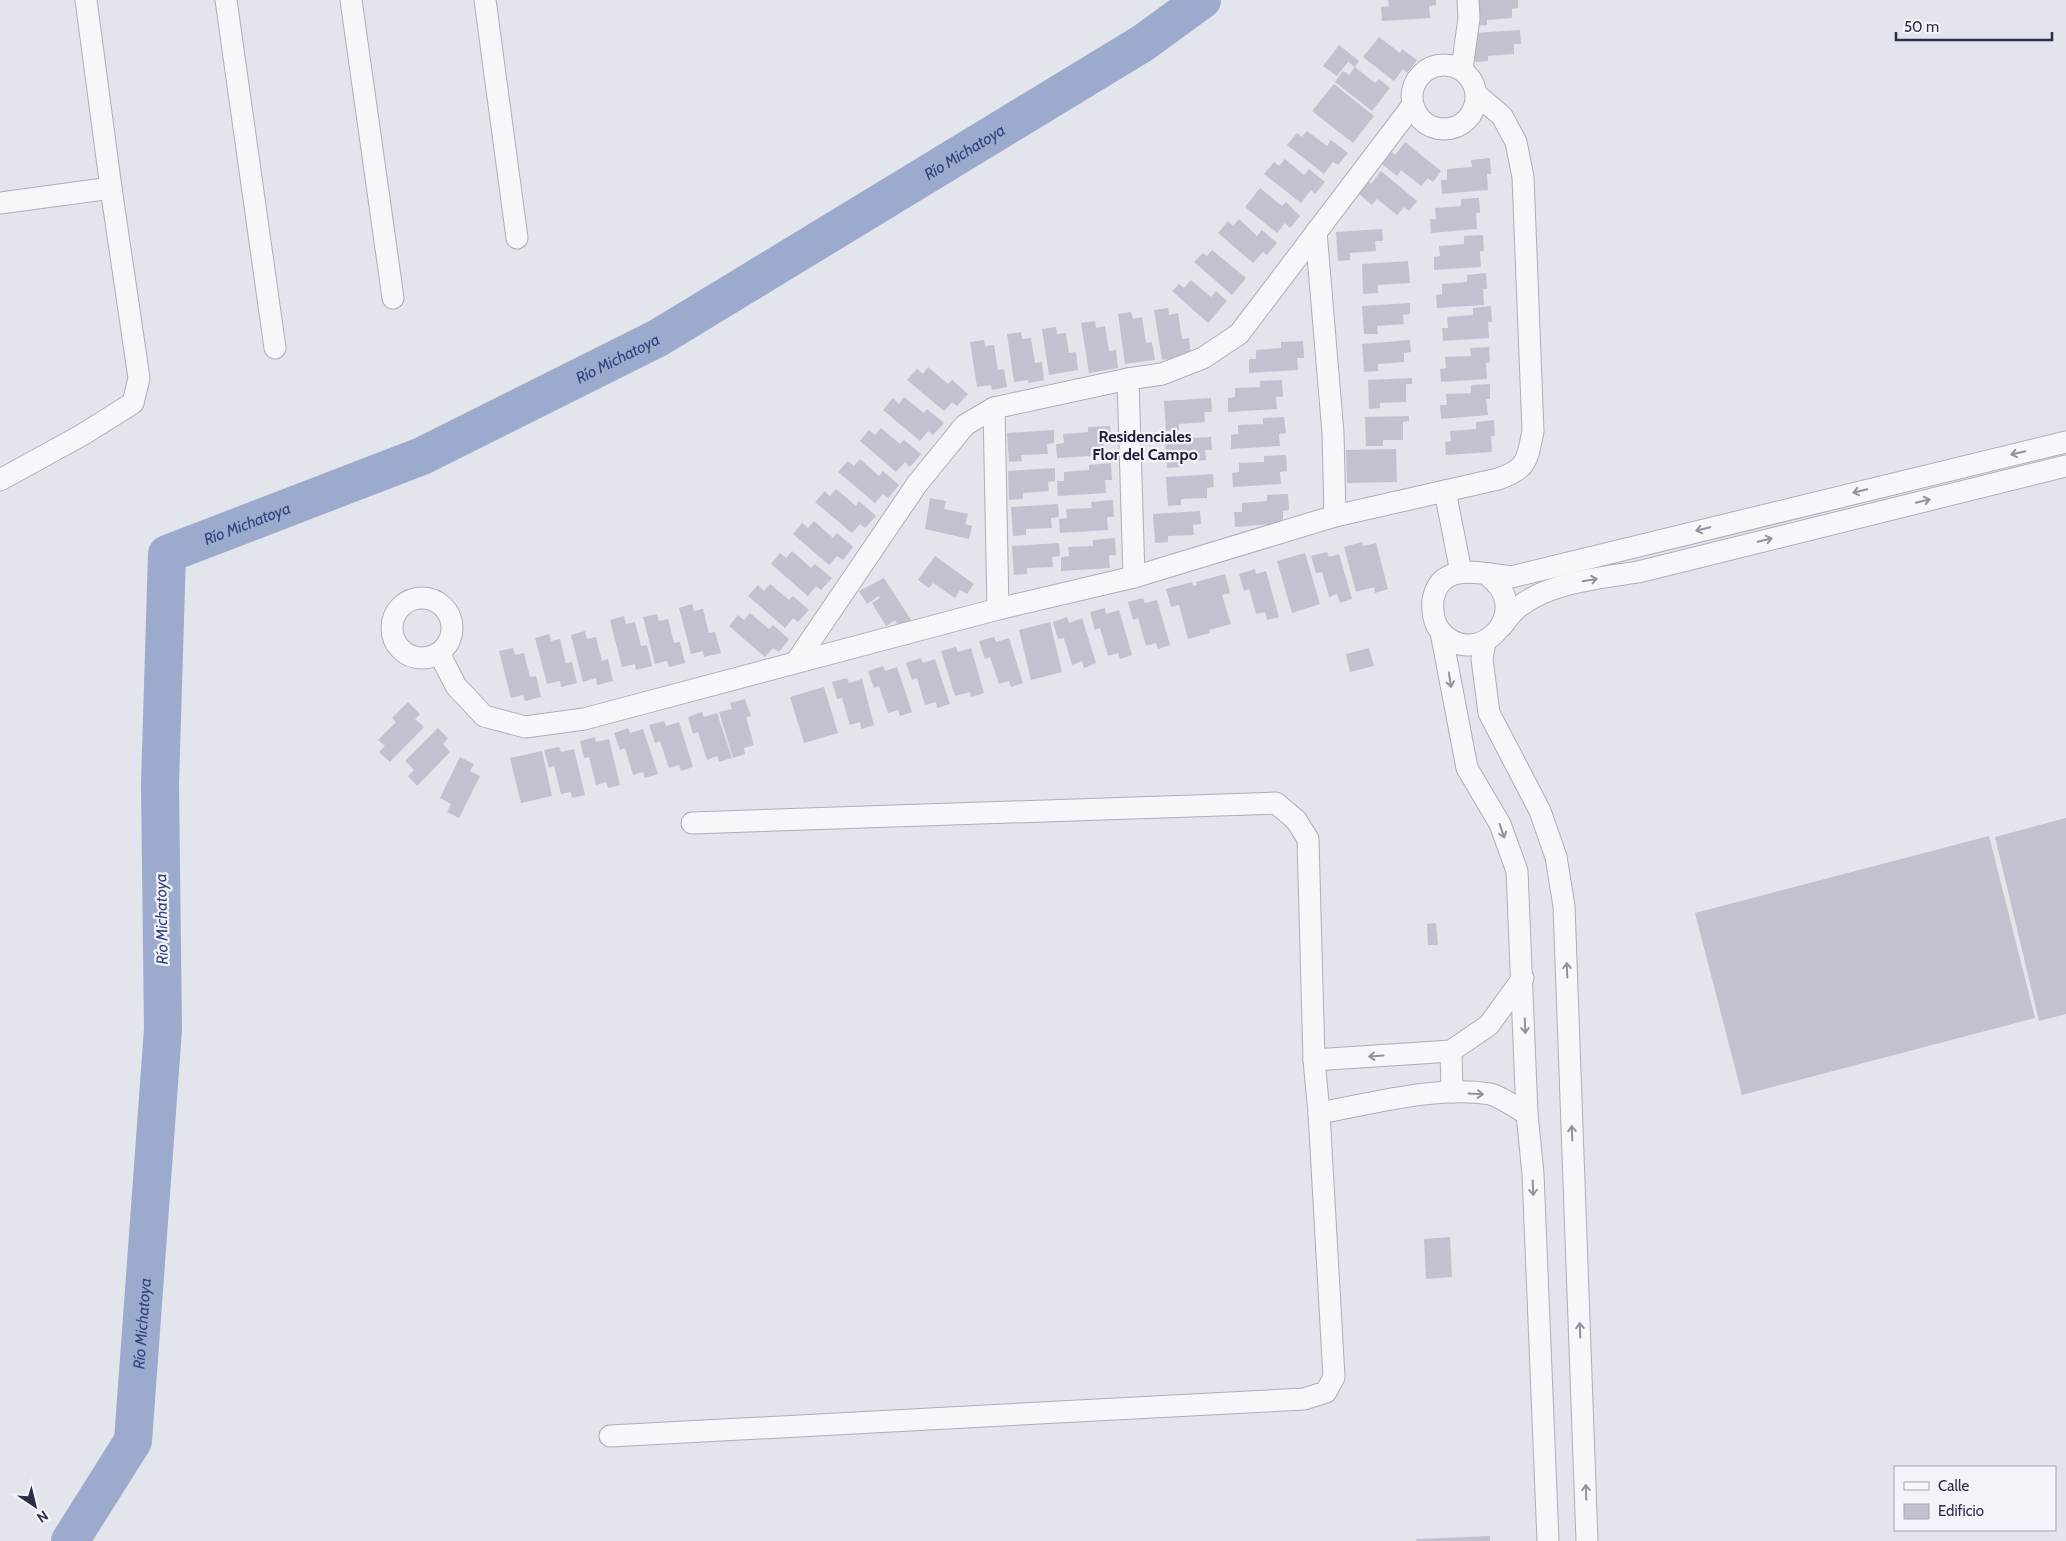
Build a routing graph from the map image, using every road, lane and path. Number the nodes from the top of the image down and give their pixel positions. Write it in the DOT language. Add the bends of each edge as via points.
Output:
graph roads {
  1 [pos="86,0"];
  2 [pos="226,0"];
  3 [pos="350,0"];
  4 [pos="485,0"];
  5 [pos="1468,0"];
  6 [pos="1462,69"];
  7 [pos="1477,95"];
  8 [pos="1412,106"];
  9 [pos="110,188"];
  10 [pos="0,203"];
  11 [pos="1316,232"];
  12 [pos="517,238"];
  13 [pos="393,298"];
  14 [pos="275,348"];
  15 [pos="1128,379"];
  16 [pos="994,408"];
  17 [pos="2066,442"];
  18 [pos="2066,466"];
  19 [pos="0,480"];
  20 [pos="1445,492"];
  21 [pos="1336,516"];
  22 [pos="1461,572"];
  23 [pos="1486,574"];
  24 [pos="1134,577"];
  25 [pos="998,610"];
  26 [pos="1502,626"];
  27 [pos="1441,632"];
  28 [pos="1485,641"];
  29 [pos="439,653"];
  30 [pos="796,662"];
  31 [pos="692,823"];
  32 [pos="1523,978"];
  33 [pos="1451,1051"];
  34 [pos="1314,1060"];
  35 [pos="1452,1092"];
  36 [pos="1319,1113"];
  37 [pos="1527,1114"];
  38 [pos="610,1436"];
  39 [pos="1548,1541"];
  40 [pos="1588,1541"];
  1 -- 9 [label="street"];
  2 -- 14 [label="street"];
  3 -- 13 [label="street"];
  4 -- 12 [label="street"];
  5 -- 6 [label="street" via="1470,18"];
  6 -- 7 [label="street" via="1475,85"];
  6 -- 8 [label="street" via="1442,64 1424,71 1413,87"];
  7 -- 8 [label="street" via="1471,115 1454,128 1444,130 1424,123"];
  7 -- 20 [label="street" via="1502,116 1516,142 1522,177 1533,431 1528,458 1516,473"];
  8 -- 11 [label="street"];
  9 -- 10 [label="street"];
  9 -- 19 [label="street" via="140,378 133,403"];
  11 -- 15 [label="street" via="1240,334 1203,358 1162,374"];
  11 -- 21 [label="street" via="1334,433"];
  15 -- 16 [label="street"];
  15 -- 24 [label="street"];
  16 -- 25 [label="street"];
  16 -- 30 [label="street" via="965,425 917,484"];
  17 -- 23 [label="street, one-way" via="1511,577"];
  26 -- 18 [label="street, one-way" via="1520,606 1543,593 1572,584 1638,572"];
  20 -- 21 [label="street"];
  20 -- 22 [label="street"];
  21 -- 24 [label="street"];
  22 -- 23 [label="street"];
  22 -- 27 [label="street" via="1449,576 1434,596 1434,621"];
  23 -- 26 [label="street" via="1503,591 1506,615"];
  24 -- 25 [label="street"];
  25 -- 30 [label="street"];
  26 -- 28 [label="street"];
  27 -- 28 [label="street" via="1461,644"];
  27 -- 32 [label="street, one-way" via="1467,768 1500,824 1517,871"];
  40 -- 28 [label="street, one-way" via="1564,906 1556,857 1540,811 1489,713 1482,659"];
  29 -- 30 [label="street" via="456,686 484,716 525,727 584,719"];
  31 -- 34 [label="street" via="1276,803 1296,820 1308,839"];
  32 -- 33 [label="street" via="1489,1025"];
  32 -- 37 [label="street, one-way"];
  33 -- 34 [label="street, one-way"];
  33 -- 35 [label="street"];
  34 -- 36 [label="street"];
  35 -- 36 [label="street"];
  35 -- 37 [label="street, one-way" via="1492,1094"];
  36 -- 38 [label="street" via="1334,1377 1326,1392 1304,1399"];
  37 -- 39 [label="street, one-way" via="1533,1184"];
}
